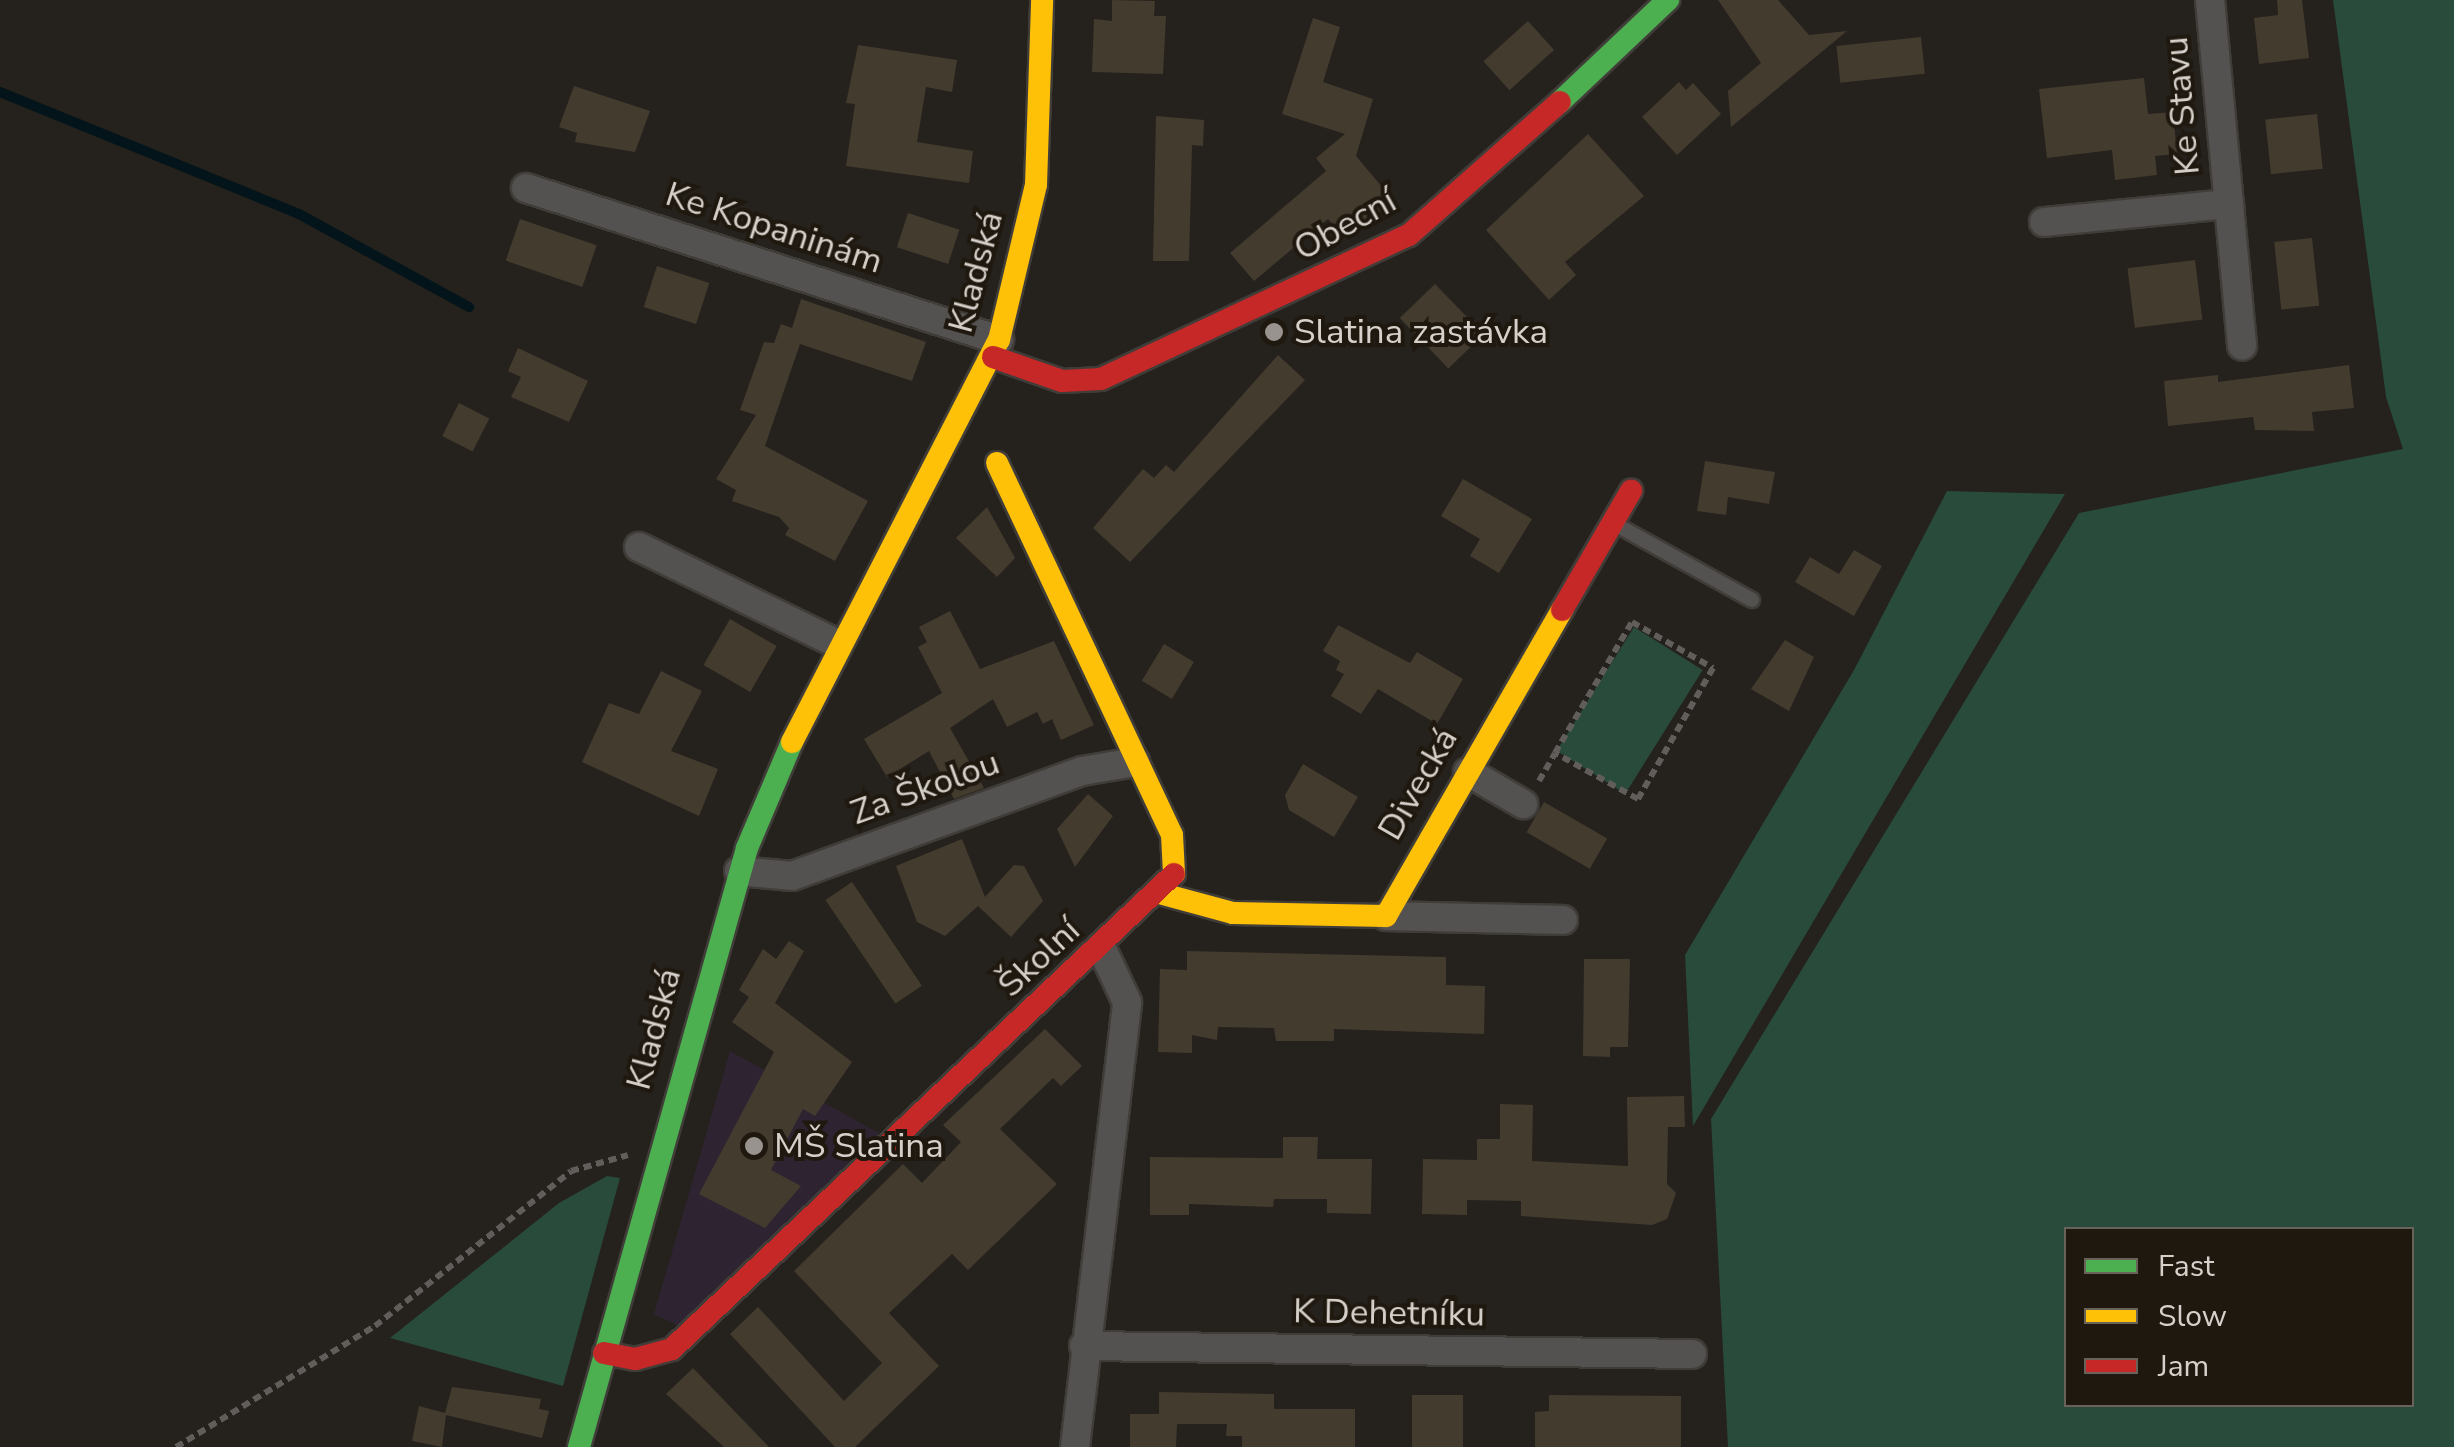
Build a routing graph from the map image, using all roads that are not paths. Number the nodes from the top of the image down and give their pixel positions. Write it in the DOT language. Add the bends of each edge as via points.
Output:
graph roads {
  1 [pos="1042,0"];
  2 [pos="1668,0"];
  3 [pos="2210,0"];
  4 [pos="526,188"];
  5 [pos="2229,204"];
  6 [pos="2044,222"];
  7 [pos="2242,346"];
  8 [pos="996,348"];
  9 [pos="998,464"];
  10 [pos="1631,490"];
  11 [pos="1613,523"];
  12 [pos="640,546"];
  13 [pos="1752,600"];
  14 [pos="838,644"];
  15 [pos="1136,762"];
  16 [pos="1468,772"];
  17 [pos="1531,792"];
  18 [pos="739,871"];
  19 [pos="1159,894"];
  20 [pos="1386,916"];
  21 [pos="1563,920"];
  22 [pos="1102,947"];
  23 [pos="1084,1346"];
  24 [pos="604,1353"];
  25 [pos="1692,1354"];
  26 [pos="579,1447"];
  27 [pos="1075,1447"];
  1 -- 8 [label="street, Kladská" via="1036,184"];
  2 -- 8 [label="street, Obecní" via="1508,154 1408,235 1100,380 1062,381"];
  3 -- 5 [label="street, Ke Stavu"];
  4 -- 8 [label="street, Ke Kopaninám"];
  5 -- 6 [label="street, Ke Stavu"];
  5 -- 7 [label="street, Ke Stavu"];
  8 -- 14 [label="street, Kladská"];
  9 -- 15 [label="street"];
  10 -- 11 [label="street, Divecká"];
  11 -- 13 [label="lane"];
  11 -- 16 [label="street, Divecká"];
  12 -- 14 [label="street"];
  14 -- 18 [label="street, Kladská"];
  15 -- 18 [label="street, Za Školou" via="1082,771 792,876"];
  15 -- 19 [label="street" via="1172,835 1174,874"];
  16 -- 17 [label="street"];
  16 -- 20 [label="street, Divecká"];
  18 -- 24 [label="street, Kladská"];
  19 -- 20 [label="street" via="1233,913"];
  19 -- 22 [label="street, Školní"];
  20 -- 21 [label="street"];
  22 -- 23 [label="street" via="1127,1002"];
  22 -- 24 [label="street, Školní" via="672,1350 636,1359"];
  23 -- 25 [label="street, K Dehetníku"];
  23 -- 27 [label="street"];
  24 -- 26 [label="street, Kladská"];
}
